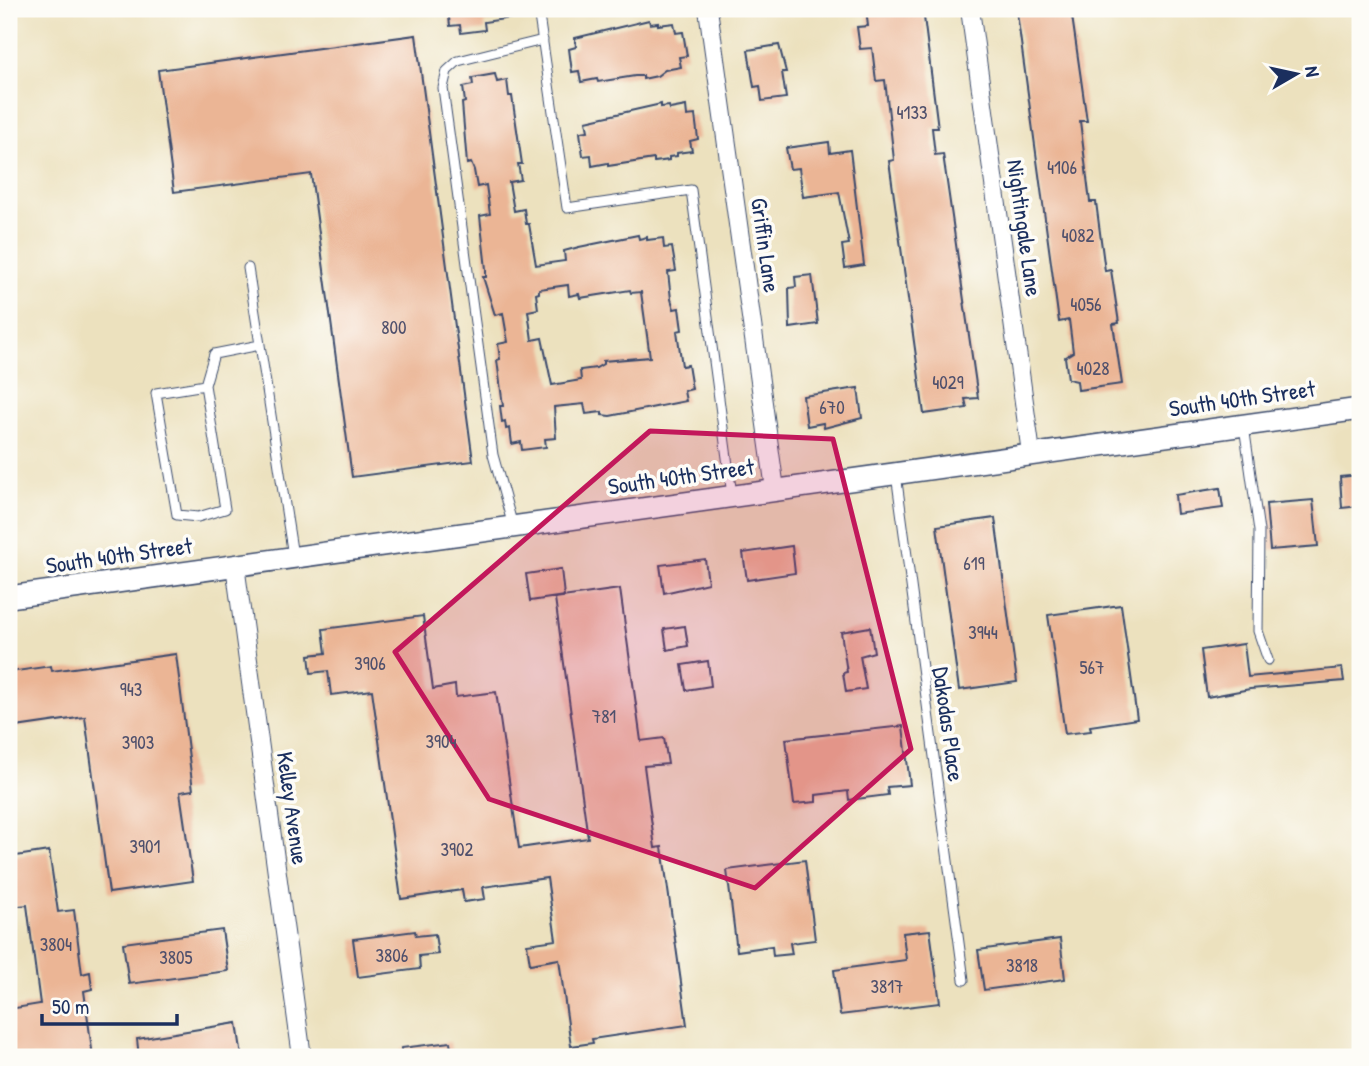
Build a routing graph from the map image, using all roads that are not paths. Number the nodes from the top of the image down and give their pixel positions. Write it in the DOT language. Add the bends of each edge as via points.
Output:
graph roads {
  1 [pos="538,9"];
  2 [pos="708,9"];
  3 [pos="970,9"];
  4 [pos="542,40"];
  5 [pos="248,268"];
  6 [pos="260,345"];
  7 [pos="205,386"];
  8 [pos="1360,409"];
  9 [pos="1244,424"];
  10 [pos="1031,453"];
  11 [pos="895,472"];
  12 [pos="775,489"];
  13 [pos="732,495"];
  14 [pos="513,526"];
  15 [pos="293,556"];
  16 [pos="234,565"];
  17 [pos="9,597"];
  18 [pos="1268,660"];
  19 [pos="964,980"];
  20 [pos="302,1057"];
  1 -- 4 [label="lane"];
  2 -- 12 [label="street, Griffin Lane"];
  3 -- 10 [label="street, Nightingale Lane"];
  4 -- 13 [label="lane" via="567,208 691,190"];
  4 -- 14 [label="lane" via="458,61 447,71 443,88 493,454"];
  5 -- 6 [label="lane"];
  6 -- 7 [label="lane" via="214,354"];
  6 -- 15 [label="lane"];
  7 -- 7 [label="lane" via="156,393 177,515 198,517 225,509"];
  8 -- 9 [label="street, South 40th Street"];
  9 -- 10 [label="street, South 40th Street"];
  9 -- 18 [label="lane" via="1259,531 1258,631"];
  10 -- 11 [label="street, South 40th Street"];
  11 -- 12 [label="street, South 40th Street"];
  11 -- 19 [label="lane, Dakodas Place"];
  12 -- 13 [label="street, South 40th Street"];
  13 -- 14 [label="street, South 40th Street"];
  14 -- 15 [label="street, South 40th Street"];
  15 -- 16 [label="street, South 40th Street"];
  16 -- 17 [label="street, South 40th Street"];
  16 -- 20 [label="street, Kelley Avenue"];
}
